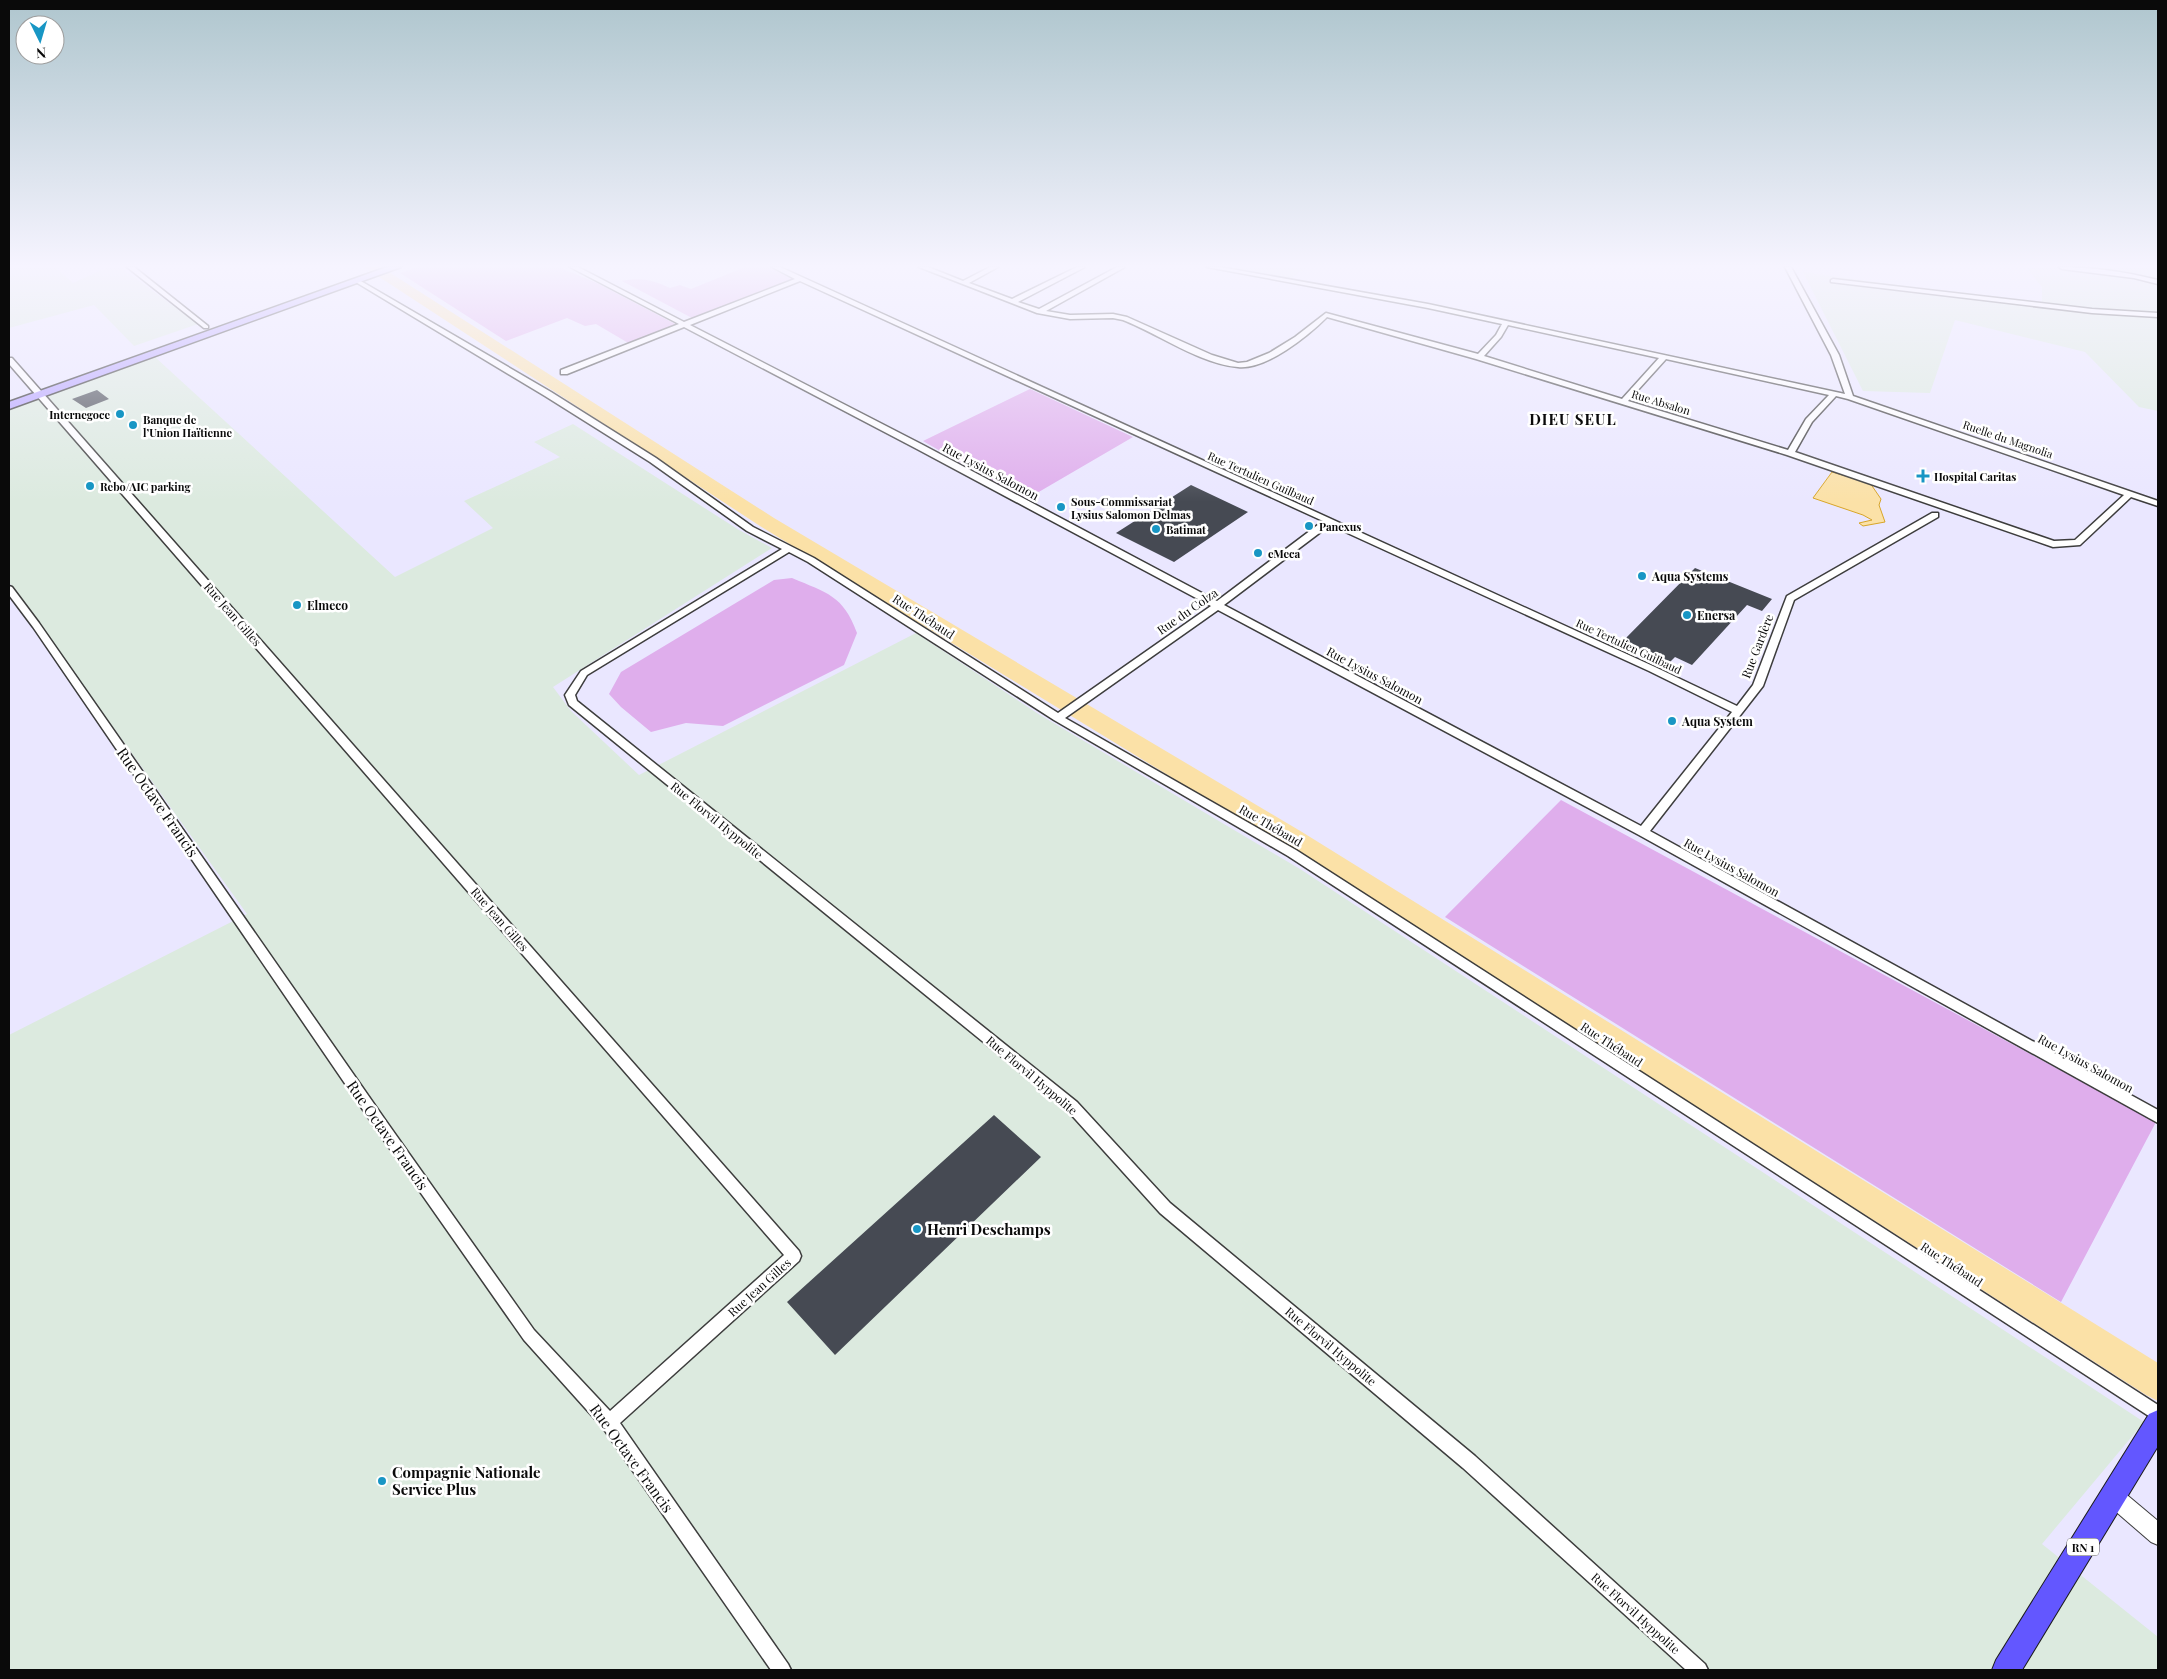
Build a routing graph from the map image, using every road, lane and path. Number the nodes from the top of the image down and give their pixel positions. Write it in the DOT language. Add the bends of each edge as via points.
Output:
graph roads {
  1 [pos="158,345"];
  2 [pos="168,345"];
  3 [pos="468,345"];
  4 [pos="633,345"];
  5 [pos="724,345"];
  6 [pos="945,345"];
  7 [pos="1187,345"];
  8 [pos="1290,345"];
  9 [pos="1436,345"];
  10 [pos="1490,345"];
  11 [pos="1605,345"];
  12 [pos="1830,345"];
  13 [pos="1478,357"];
  14 [pos="1664,358"];
  15 [pos="9,360"];
  16 [pos="564,372"];
  17 [pos="37,392"];
  18 [pos="1834,394"];
  19 [pos="1850,397"];
  20 [pos="9,398"];
  21 [pos="1623,402"];
  22 [pos="9,406"];
  23 [pos="1790,453"];
  24 [pos="2130,494"];
  25 [pos="2158,504"];
  26 [pos="1935,515"];
  27 [pos="1329,521"];
  28 [pos="790,548"];
  29 [pos="9,589"];
  30 [pos="1217,606"];
  31 [pos="1737,710"];
  32 [pos="1060,716"];
  33 [pos="1643,832"];
  34 [pos="2158,1117"];
  35 [pos="2158,1414"];
  36 [pos="609,1422"];
  37 [pos="2158,1423"];
  38 [pos="2114,1497"];
  39 [pos="2158,1536"];
  40 [pos="782,1670"];
  41 [pos="1699,1670"];
  42 [pos="2006,1670"];
  1 -- 17 [label="main road"];
  2 -- 17 [label="main road"];
  3 -- 28 [label="street, Rue Thébaud" via="654,460 750,528"];
  4 -- 16 [label="street"];
  5 -- 30 [label="street, Rue Lysius Salomon"];
  6 -- 27 [label="street, Rue Tertulien Guilbaud"];
  7 -- 8 [label="street, Rue Absalon" via="1240,365"];
  9 -- 13 [label="street, Rue Absalon"];
  10 -- 13 [label="street"];
  11 -- 14 [label="street, Ruelle du Magnolia"];
  12 -- 19 [label="street"];
  13 -- 21 [label="street, Rue Absalon"];
  14 -- 18 [label="street, Ruelle du Magnolia"];
  14 -- 21 [label="street"];
  15 -- 17 [label="street, Rue Jean Gilles"];
  17 -- 20 [label="main road"];
  17 -- 22 [label="main road"];
  17 -- 36 [label="street, Rue Jean Gilles" via="794,1256"];
  18 -- 19 [label="street, Ruelle du Magnolia"];
  18 -- 23 [label="street" via="1805,423"];
  19 -- 24 [label="street, Ruelle du Magnolia"];
  21 -- 23 [label="street, Rue Absalon"];
  23 -- 24 [label="street, Rue Absalon" via="2053,544 2077,543"];
  24 -- 25 [label="street, Ruelle du Magnolia"];
  26 -- 31 [label="street, Rue Gardère" via="1790,598 1758,686"];
  27 -- 30 [label="street, Rue du Colza"];
  27 -- 31 [label="street, Rue Tertulien Guilbaud"];
  28 -- 32 [label="street, Rue Thébaud"];
  28 -- 41 [label="street, Rue Florvil Hyppolite" via="584,673 570,695 577,708 1072,1106 1165,1208 1469,1462"];
  29 -- 36 [label="street, Rue Octave Francis" via="524,1327"];
  30 -- 32 [label="street, Rue du Colza"];
  30 -- 33 [label="street, Rue Lysius Salomon"];
  31 -- 33 [label="street, Rue Gardère"];
  32 -- 35 [label="street, Rue Thébaud" via="1292,853"];
  33 -- 34 [label="street, Rue Lysius Salomon"];
  36 -- 40 [label="street, Rue Octave Francis"];
  37 -- 38 [label="main road, RN 1"];
  38 -- 39 [label="street"];
  38 -- 42 [label="main road, RN 1"];
}
